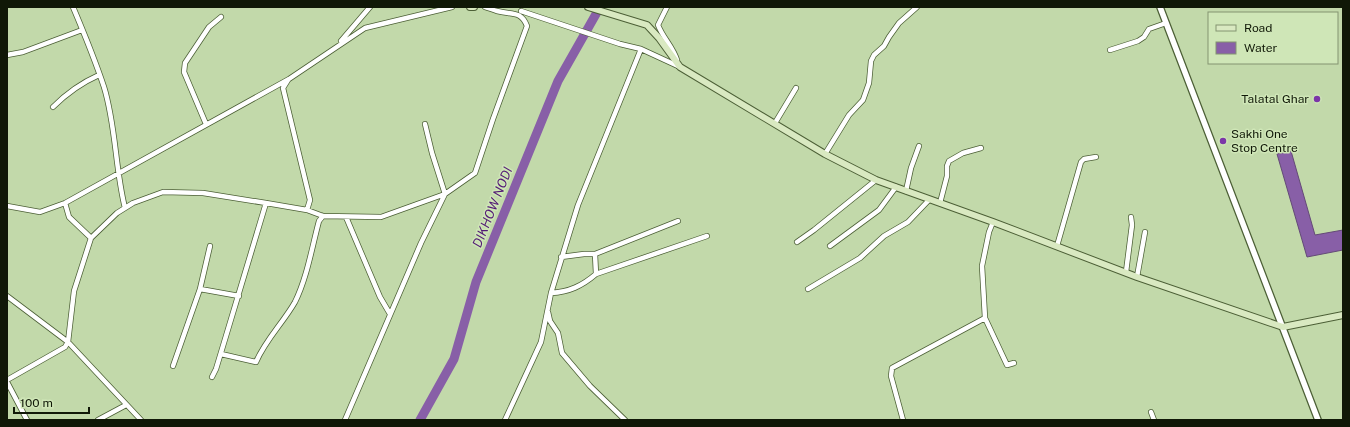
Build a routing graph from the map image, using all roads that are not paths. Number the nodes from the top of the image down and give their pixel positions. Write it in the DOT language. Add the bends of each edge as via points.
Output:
graph roads {
  1 [pos="73,7"];
  2 [pos="370,7"];
  3 [pos="452,7"];
  4 [pos="470,7"];
  5 [pos="474,7"];
  6 [pos="485,7"];
  7 [pos="588,7"];
  8 [pos="667,7"];
  9 [pos="917,7"];
  10 [pos="1160,7"];
  11 [pos="521,11"];
  12 [pos="222,17"];
  13 [pos="1166,23"];
  14 [pos="82,30"];
  15 [pos="337,45"];
  16 [pos="641,49"];
  17 [pos="1110,50"];
  18 [pos="7,55"];
  19 [pos="680,67"];
  20 [pos="99,75"];
  21 [pos="289,79"];
  22 [pos="796,88"];
  23 [pos="54,107"];
  24 [pos="775,123"];
  25 [pos="206,124"];
  26 [pos="425,124"];
  27 [pos="919,146"];
  28 [pos="982,148"];
  29 [pos="825,154"];
  30 [pos="1096,157"];
  31 [pos="118,172"];
  32 [pos="876,180"];
  33 [pos="896,188"];
  34 [pos="906,191"];
  35 [pos="445,194"];
  36 [pos="929,200"];
  37 [pos="65,203"];
  38 [pos="266,203"];
  39 [pos="940,204"];
  40 [pos="7,206"];
  41 [pos="125,208"];
  42 [pos="307,210"];
  43 [pos="323,216"];
  44 [pos="346,217"];
  45 [pos="1131,217"];
  46 [pos="678,221"];
  47 [pos="993,222"];
  48 [pos="1145,232"];
  49 [pos="707,236"];
  50 [pos="91,238"];
  51 [pos="796,242"];
  52 [pos="210,246"];
  53 [pos="830,246"];
  54 [pos="1057,246"];
  55 [pos="595,254"];
  56 [pos="562,257"];
  57 [pos="1126,272"];
  58 [pos="596,274"];
  59 [pos="1137,277"];
  60 [pos="200,289"];
  61 [pos="808,289"];
  62 [pos="551,293"];
  63 [pos="7,296"];
  64 [pos="239,296"];
  65 [pos="547,311"];
  66 [pos="390,314"];
  67 [pos="1343,315"];
  68 [pos="985,318"];
  69 [pos="1283,327"];
  70 [pos="68,342"];
  71 [pos="221,354"];
  72 [pos="1014,363"];
  73 [pos="173,366"];
  74 [pos="212,377"];
  75 [pos="7,381"];
  76 [pos="126,405"];
  77 [pos="1151,412"];
  78 [pos="27,420"];
  79 [pos="98,420"];
  80 [pos="141,420"];
  81 [pos="345,420"];
  82 [pos="505,420"];
  83 [pos="625,420"];
  84 [pos="903,420"];
  85 [pos="1154,420"];
  86 [pos="1318,420"];
  1 -- 14 [label="street"];
  2 -- 15 [label="street"];
  3 -- 15 [label="street" via="365,28"];
  4 -- 5 [label="main road"];
  6 -- 11 [label="street" via="498,12"];
  7 -- 19 [label="main road" via="647,26"];
  8 -- 19 [label="street" via="658,25 663,37 674,51"];
  9 -- 29 [label="street" via="899,23 884,46 874,55 863,100 849,115"];
  10 -- 13 [label="street"];
  11 -- 16 [label="street"];
  11 -- 35 [label="street" via="527,26 475,173"];
  12 -- 25 [label="street" via="209,27 185,63 184,72"];
  13 -- 17 [label="street" via="1149,30 1138,41"];
  13 -- 69 [label="street"];
  14 -- 18 [label="street" via="24,52"];
  14 -- 20 [label="street"];
  15 -- 21 [label="street"];
  16 -- 19 [label="street"];
  16 -- 56 [label="street" via="578,205"];
  19 -- 24 [label="main road"];
  20 -- 23 [label="street" via="66,94"];
  20 -- 31 [label="street" via="113,128"];
  21 -- 25 [label="street"];
  21 -- 42 [label="street" via="283,88 310,200"];
  22 -- 24 [label="street"];
  24 -- 29 [label="main road"];
  25 -- 31 [label="street"];
  26 -- 35 [label="street"];
  27 -- 34 [label="street" via="910,168"];
  28 -- 39 [label="street" via="963,153 949,161"];
  29 -- 32 [label="main road"];
  30 -- 54 [label="street" via="1081,162"];
  31 -- 37 [label="street"];
  31 -- 41 [label="street"];
  32 -- 33 [label="main road"];
  32 -- 51 [label="street"];
  33 -- 34 [label="main road"];
  33 -- 53 [label="street" via="879,210"];
  34 -- 36 [label="main road"];
  35 -- 44 [label="street" via="381,217"];
  35 -- 66 [label="street"];
  36 -- 39 [label="main road"];
  36 -- 61 [label="street" via="908,222 884,236 860,258"];
  37 -- 40 [label="street" via="40,212"];
  37 -- 50 [label="street" via="69,218"];
  38 -- 41 [label="street" via="203,194 163,192"];
  38 -- 42 [label="street"];
  38 -- 64 [label="street"];
  39 -- 47 [label="main road"];
  41 -- 50 [label="street"];
  42 -- 43 [label="street"];
  43 -- 44 [label="street"];
  43 -- 71 [label="street" via="319,221 302,286 262,348 256,362"];
  44 -- 66 [label="street" via="380,297"];
  45 -- 57 [label="street"];
  46 -- 55 [label="street"];
  47 -- 54 [label="main road"];
  47 -- 68 [label="street" via="982,266"];
  48 -- 59 [label="street"];
  49 -- 58 [label="street"];
  50 -- 70 [label="street" via="74,291"];
  52 -- 60 [label="street"];
  54 -- 57 [label="main road"];
  55 -- 56 [label="street"];
  55 -- 58 [label="street"];
  56 -- 62 [label="street"];
  57 -- 59 [label="main road"];
  58 -- 62 [label="street" via="585,284 563,292"];
  59 -- 69 [label="main road"];
  60 -- 64 [label="street"];
  60 -- 73 [label="street"];
  62 -- 65 [label="street"];
  63 -- 70 [label="street"];
  64 -- 71 [label="street"];
  65 -- 82 [label="street" via="541,342"];
  65 -- 83 [label="street" via="558,332 562,353 590,386"];
  66 -- 81 [label="street"];
  67 -- 69 [label="main road"];
  68 -- 72 [label="street" via="1007,366"];
  68 -- 84 [label="street" via="892,368 891,376"];
  69 -- 86 [label="street"];
  70 -- 75 [label="street" via="65,347"];
  70 -- 76 [label="street"];
  71 -- 74 [label="street"];
  75 -- 78 [label="street"];
  76 -- 79 [label="street"];
  76 -- 80 [label="street"];
  77 -- 85 [label="street"];
}
